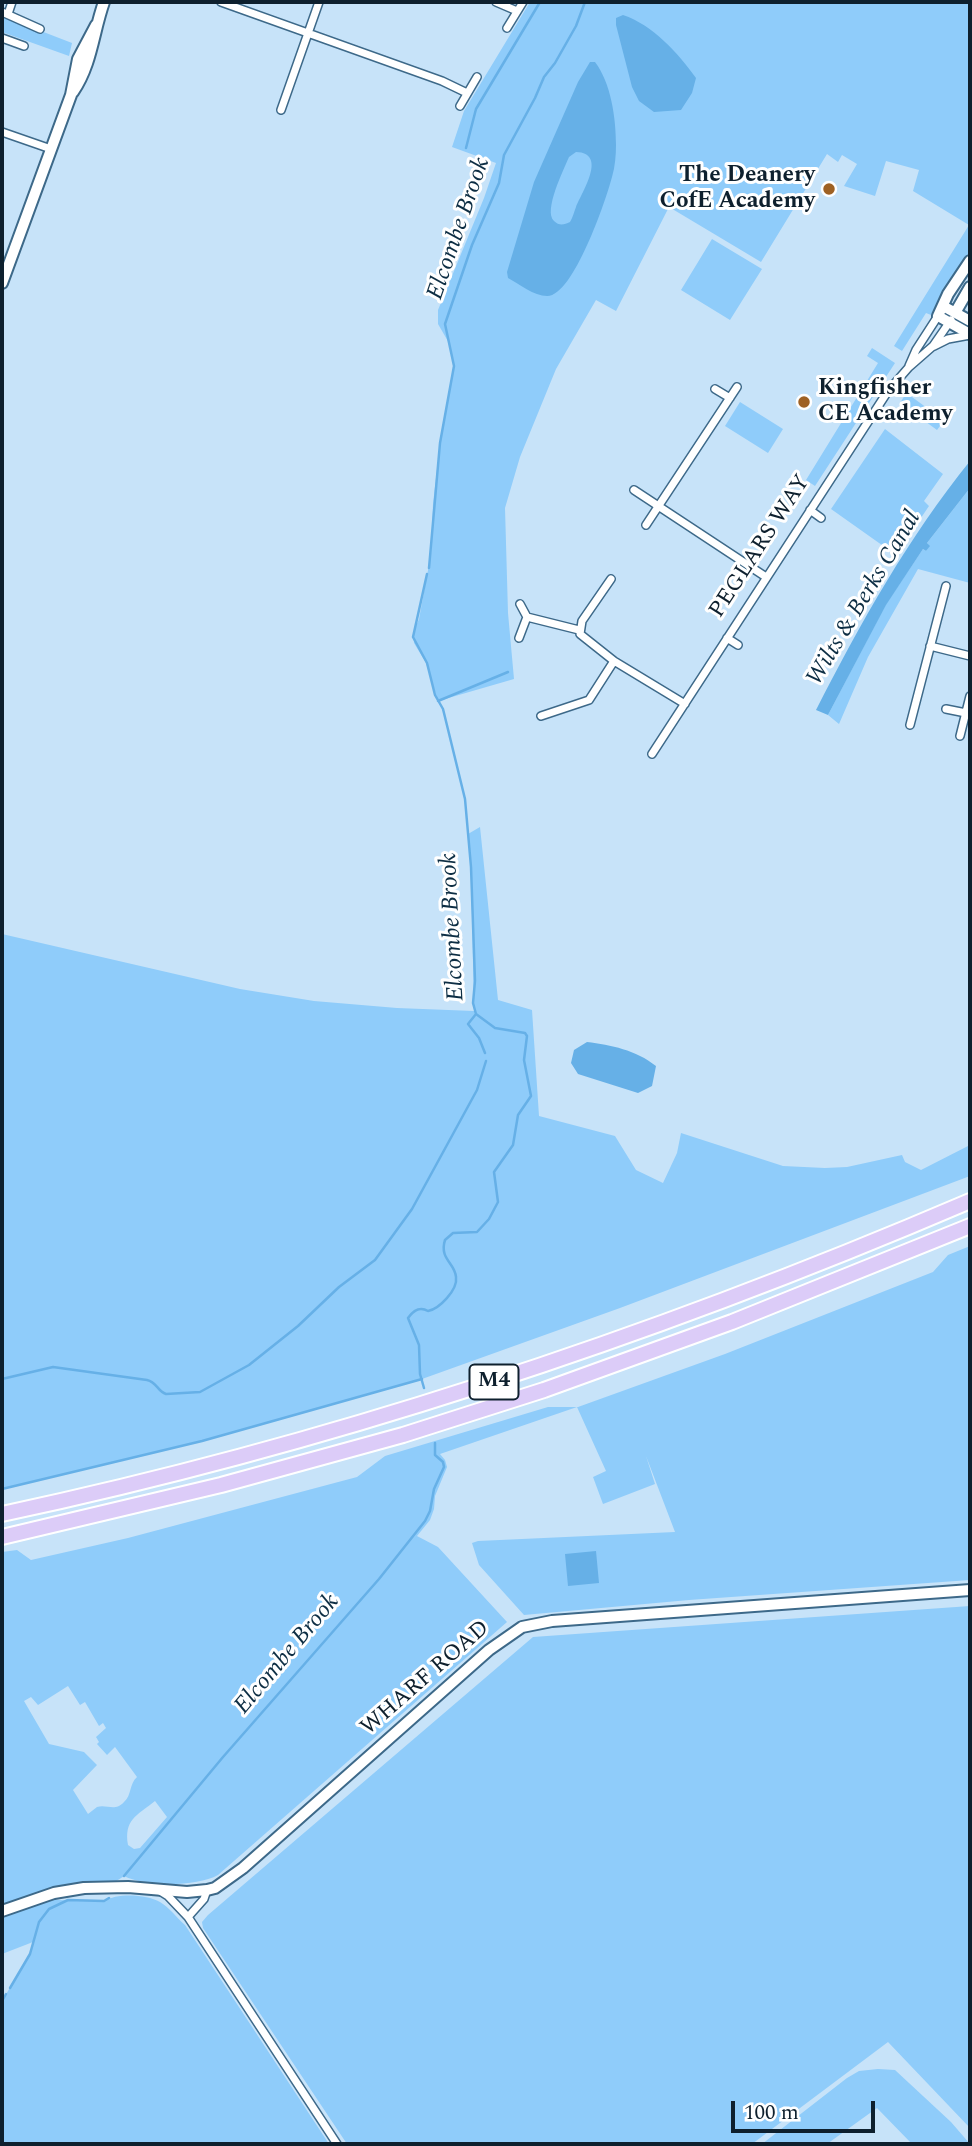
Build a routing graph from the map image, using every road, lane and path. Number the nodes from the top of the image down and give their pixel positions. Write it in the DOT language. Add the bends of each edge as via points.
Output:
graph roads {
  1 [pos="12,2"];
  2 [pos="104,2"];
  3 [pos="221,2"];
  4 [pos="319,2"];
  5 [pos="496,2"];
  6 [pos="523,2"];
  7 [pos="517,11"];
  8 [pos="5,13"];
  9 [pos="507,28"];
  10 [pos="40,29"];
  11 [pos="308,33"];
  12 [pos="2,38"];
  13 [pos="24,46"];
  14 [pos="477,77"];
  15 [pos="467,93"];
  16 [pos="460,106"];
  17 [pos="281,110"];
  18 [pos="2,132"];
  19 [pos="51,149"];
  20 [pos="970,261"];
  21 [pos="2,283"];
  22 [pos="970,287"];
  23 [pos="940,311"];
  24 [pos="952,318"];
  25 [pos="970,321"];
  26 [pos="970,335"];
  27 [pos="933,346"];
  28 [pos="909,367"];
  29 [pos="737,387"];
  30 [pos="715,389"];
  31 [pos="730,398"];
  32 [pos="634,490"];
  33 [pos="659,506"];
  34 [pos="810,510"];
  35 [pos="821,517"];
  36 [pos="646,525"];
  37 [pos="766,577"];
  38 [pos="611,579"];
  39 [pos="946,586"];
  40 [pos="520,604"];
  41 [pos="527,617"];
  42 [pos="579,630"];
  43 [pos="519,638"];
  44 [pos="727,638"];
  45 [pos="738,645"];
  46 [pos="930,646"];
  47 [pos="970,656"];
  48 [pos="614,661"];
  49 [pos="970,696"];
  50 [pos="685,704"];
  51 [pos="946,709"];
  52 [pos="966,713"];
  53 [pos="541,716"];
  54 [pos="910,725"];
  55 [pos="970,732"];
  56 [pos="652,754"];
  57 [pos="970,1201"];
  58 [pos="970,1226"];
  59 [pos="2,1514"];
  60 [pos="2,1537"];
  61 [pos="970,1590"];
  62 [pos="156,1889"];
  63 [pos="207,1890"];
  64 [pos="2,1911"];
  65 [pos="188,1917"];
  66 [pos="337,2144"];
  1 -- 8 [label="street"];
  2 -- 19 [label="main road" via="89,61"];
  3 -- 11 [label="street"];
  4 -- 11 [label="street"];
  5 -- 7 [label="street"];
  6 -- 7 [label="street"];
  7 -- 9 [label="street"];
  8 -- 10 [label="street"];
  11 -- 15 [label="street"];
  11 -- 17 [label="street"];
  12 -- 13 [label="street"];
  14 -- 15 [label="street"];
  15 -- 16 [label="street"];
  18 -- 19 [label="street"];
  19 -- 21 [label="main road"];
  20 -- 23 [label="main road, PEGLARS WAY"];
  22 -- 24 [label="main road, PEGLARS WAY"];
  23 -- 24 [label="main road"];
  23 -- 28 [label="street, PEGLARS WAY"];
  24 -- 25 [label="main road"];
  24 -- 26 [label="main road"];
  24 -- 27 [label="street, PEGLARS WAY"];
  26 -- 27 [label="street"];
  27 -- 28 [label="street, PEGLARS WAY"];
  28 -- 34 [label="street, PEGLARS WAY" via="888,391"];
  29 -- 31 [label="street"];
  30 -- 31 [label="street"];
  31 -- 33 [label="street" via="691,450"];
  32 -- 33 [label="street"];
  33 -- 36 [label="street"];
  33 -- 37 [label="street"];
  34 -- 35 [label="street"];
  34 -- 37 [label="street, PEGLARS WAY"];
  37 -- 44 [label="street, PEGLARS WAY"];
  38 -- 42 [label="street"];
  39 -- 46 [label="street"];
  40 -- 41 [label="street"];
  41 -- 42 [label="street"];
  41 -- 43 [label="street"];
  42 -- 48 [label="street"];
  44 -- 45 [label="street"];
  44 -- 50 [label="street, PEGLARS WAY"];
  46 -- 47 [label="street"];
  46 -- 54 [label="street"];
  48 -- 50 [label="street"];
  48 -- 53 [label="street" via="589,700"];
  49 -- 52 [label="street"];
  50 -- 56 [label="street, PEGLARS WAY"];
  51 -- 52 [label="street"];
  52 -- 55 [label="street" via="960,733"];
  57 -- 59 [label="highway, M4" via="722,1302 538,1368 304,1440"];
  58 -- 60 [label="highway, M4" via="744,1317 544,1390 222,1485"];
  61 -- 63 [label="main road, WHARF ROAD" via="552,1621 522,1627 489,1650 234,1875"];
  62 -- 63 [label="main road, WHARF ROAD"];
  62 -- 64 [label="main road, WHARF ROAD" via="85,1888"];
  62 -- 65 [label="street"];
  63 -- 65 [label="street"];
  65 -- 66 [label="street"];
}
